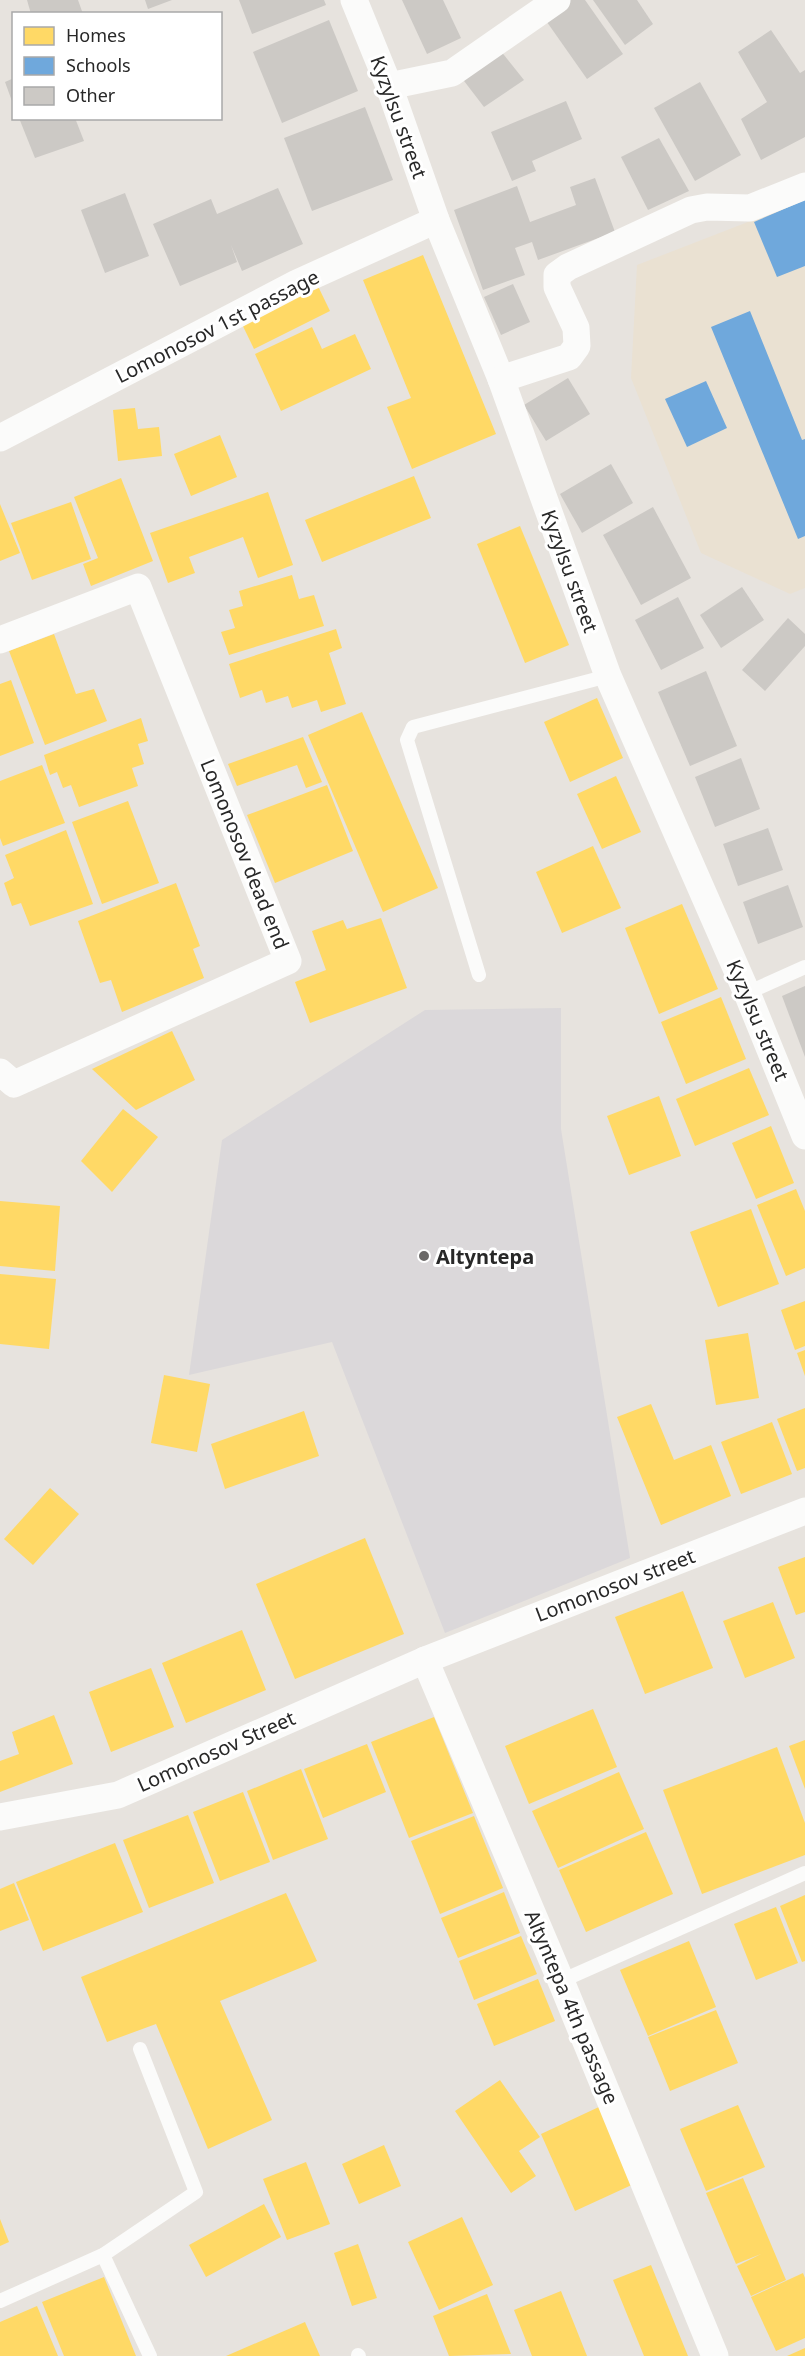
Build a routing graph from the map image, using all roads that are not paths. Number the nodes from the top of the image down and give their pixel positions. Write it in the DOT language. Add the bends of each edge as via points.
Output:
graph roads {
  1 [pos="354,0"];
  2 [pos="557,0"];
  3 [pos="389,86"];
  4 [pos="805,186"];
  5 [pos="436,220"];
  6 [pos="501,379"];
  7 [pos="0,438"];
  8 [pos="0,640"];
  9 [pos="608,676"];
  10 [pos="805,967"];
  11 [pos="479,975"];
  12 [pos="747,993"];
  13 [pos="0,1072"];
  14 [pos="805,1136"];
  15 [pos="805,1511"];
  16 [pos="425,1660"];
  17 [pos="0,1817"];
  18 [pos="805,1873"];
  19 [pos="561,1981"];
  20 [pos="140,2049"];
  21 [pos="103,2255"];
  22 [pos="0,2301"];
  23 [pos="150,2356"];
  24 [pos="715,2356"];
  1 -- 3 [label="street, Kyzylsu street"];
  2 -- 3 [label="street" via="452,72"];
  3 -- 5 [label="street, Kyzylsu street"];
  4 -- 6 [label="street" via="750,208 692,210 568,267 557,275 557,287 576,328 577,346 568,357"];
  5 -- 6 [label="street, Kyzylsu street"];
  5 -- 7 [label="street, Lomonosov 1st passage" via="297,283"];
  6 -- 9 [label="street, Kyzylsu street"];
  8 -- 13 [label="street, Lomonosov dead end" via="138,587 288,961 14,1084"];
  9 -- 11 [label="lane" via="412,727 408,734"];
  9 -- 12 [label="street, Kyzylsu street"];
  10 -- 12 [label="lane"];
  12 -- 14 [label="street, Kyzylsu street"];
  15 -- 16 [label="street, Lomonosov street"];
  16 -- 17 [label="street, Lomonosov Street" via="118,1795"];
  16 -- 19 [label="street, Altyntepa 4th passage"];
  18 -- 19 [label="lane"];
  19 -- 24 [label="street, Altyntepa 4th passage"];
  20 -- 21 [label="lane" via="196,2192"];
  21 -- 22 [label="lane"];
  21 -- 23 [label="lane"];
}
